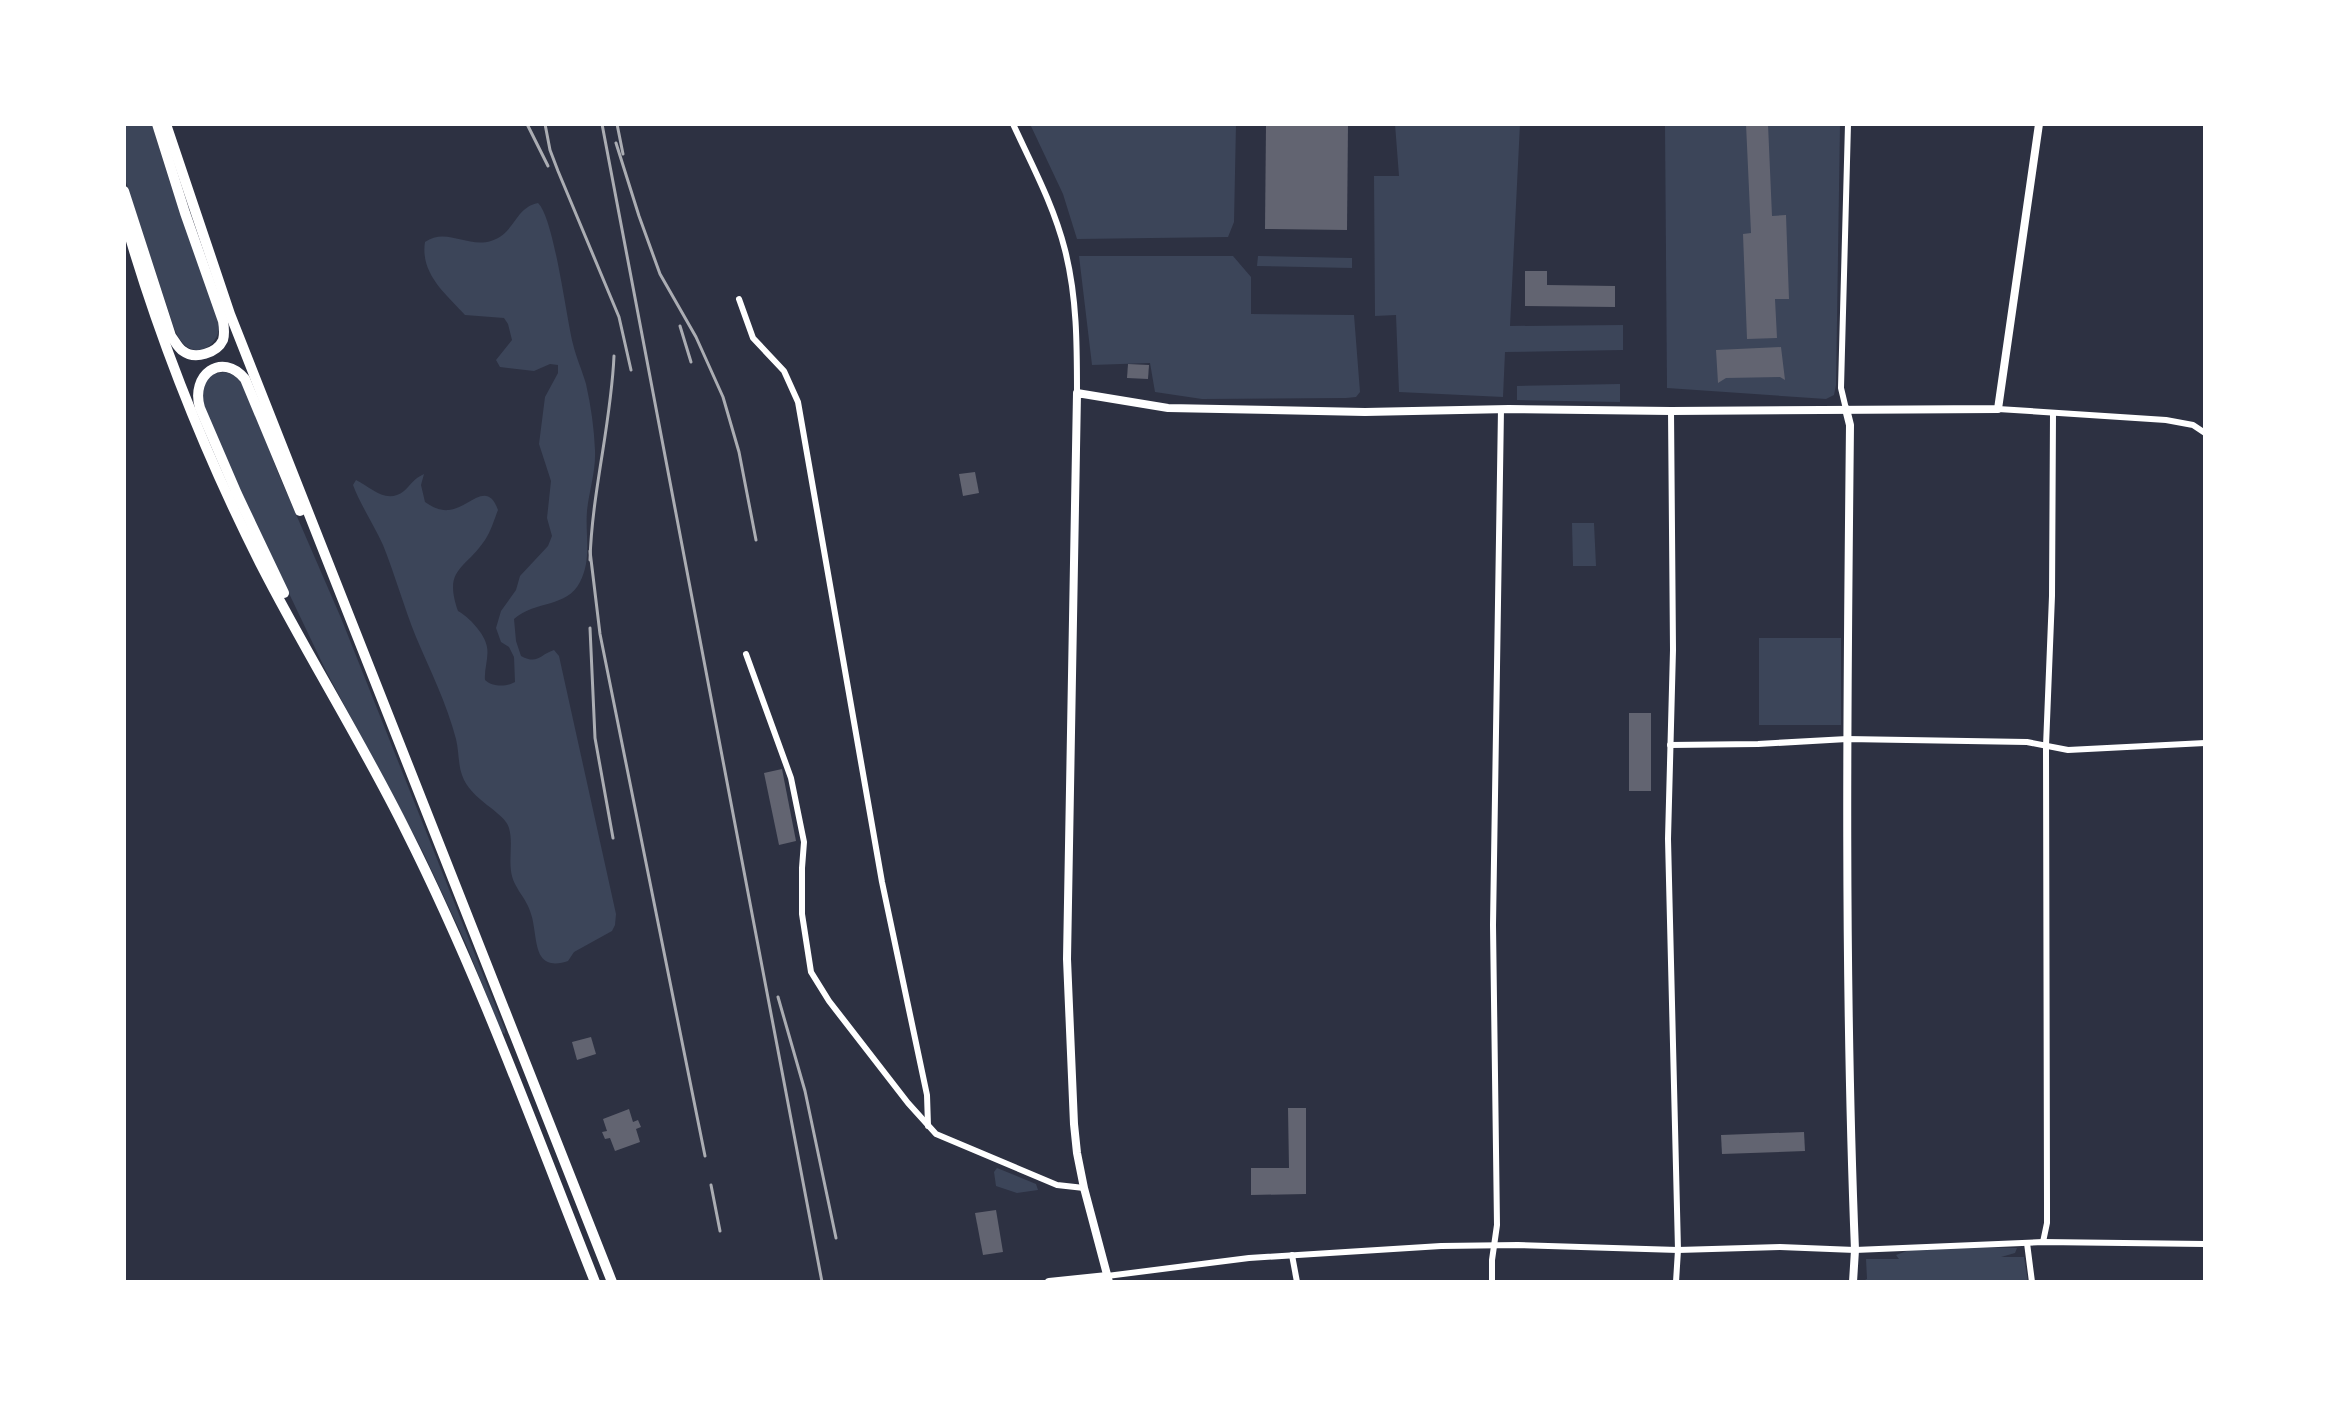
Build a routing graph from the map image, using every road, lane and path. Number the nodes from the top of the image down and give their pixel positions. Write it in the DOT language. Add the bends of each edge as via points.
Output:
graph roads {
  1 [pos="157,124"];
  2 [pos="166,124"];
  3 [pos="1013,124"];
  4 [pos="1848,124"];
  5 [pos="2039,124"];
  6 [pos="124,191"];
  7 [pos="124,217"];
  8 [pos="739,299"];
  9 [pos="1077,393"];
  10 [pos="1501,409"];
  11 [pos="1846,409"];
  12 [pos="1998,409"];
  13 [pos="1671,411"];
  14 [pos="2053,413"];
  15 [pos="2205,433"];
  16 [pos="336,584"];
  17 [pos="746,654"];
  18 [pos="329,691"];
  19 [pos="1847,739"];
  20 [pos="2205,743"];
  21 [pos="1670,745"];
  22 [pos="2046,746"];
  23 [pos="928,1126"];
  24 [pos="1084,1188"];
  25 [pos="2043,1242"];
  26 [pos="2027,1243"];
  27 [pos="2205,1244"];
  28 [pos="1493,1245"];
  29 [pos="1678,1250"];
  30 [pos="1855,1250"];
  31 [pos="1292,1255"];
  32 [pos="1108,1279"];
  33 [pos="595,1282"];
  34 [pos="612,1282"];
  35 [pos="1049,1282"];
  36 [pos="1297,1282"];
  37 [pos="1492,1282"];
  38 [pos="1676,1282"];
  39 [pos="1853,1282"];
  40 [pos="2032,1282"];
  1 -- 6 [label="highway" via="225,329 211,351 189,355 171,336"];
  2 -- 16 [label="highway" via="230,314"];
  3 -- 9 [label="street" via="1065,249 1076,313"];
  4 -- 11 [label="street" via="1841,388"];
  5 -- 12 [label="street"];
  7 -- 18 [label="highway" via="207,447 261,565"];
  8 -- 23 [label="street" via="753,338 784,371 798,402 882,882 929,1106"];
  9 -- 10 [label="street" via="1168,408"];
  9 -- 24 [label="street" via="1067,959 1074,1124"];
  10 -- 13 [label="street"];
  10 -- 28 [label="street"];
  11 -- 12 [label="street"];
  11 -- 13 [label="street"];
  11 -- 19 [label="street"];
  12 -- 14 [label="street"];
  13 -- 21 [label="street"];
  14 -- 15 [label="street" via="2166,420"];
  14 -- 22 [label="street"];
  16 -- 18 [label="highway" via="245,379 232,368 209,371 196,394 200,408"];
  16 -- 34 [label="highway"];
  17 -- 23 [label="street" via="791,778 804,842 802,914 811,972"];
  18 -- 33 [label="highway" via="434,888"];
  19 -- 21 [label="street"];
  19 -- 22 [label="street"];
  19 -- 30 [label="street"];
  20 -- 22 [label="street" via="2068,750"];
  21 -- 29 [label="street"];
  22 -- 25 [label="street" via="2048,1173"];
  23 -- 24 [label="street" via="945,1140 1057,1185"];
  24 -- 32 [label="street"];
  25 -- 26 [label="street"];
  25 -- 27 [label="street"];
  26 -- 30 [label="street"];
  26 -- 40 [label="street"];
  28 -- 29 [label="street"];
  28 -- 31 [label="street"];
  28 -- 37 [label="street"];
  29 -- 30 [label="street"];
  29 -- 38 [label="street"];
  30 -- 39 [label="street"];
  31 -- 32 [label="street"];
  31 -- 36 [label="street"];
  32 -- 35 [label="street"];
}
